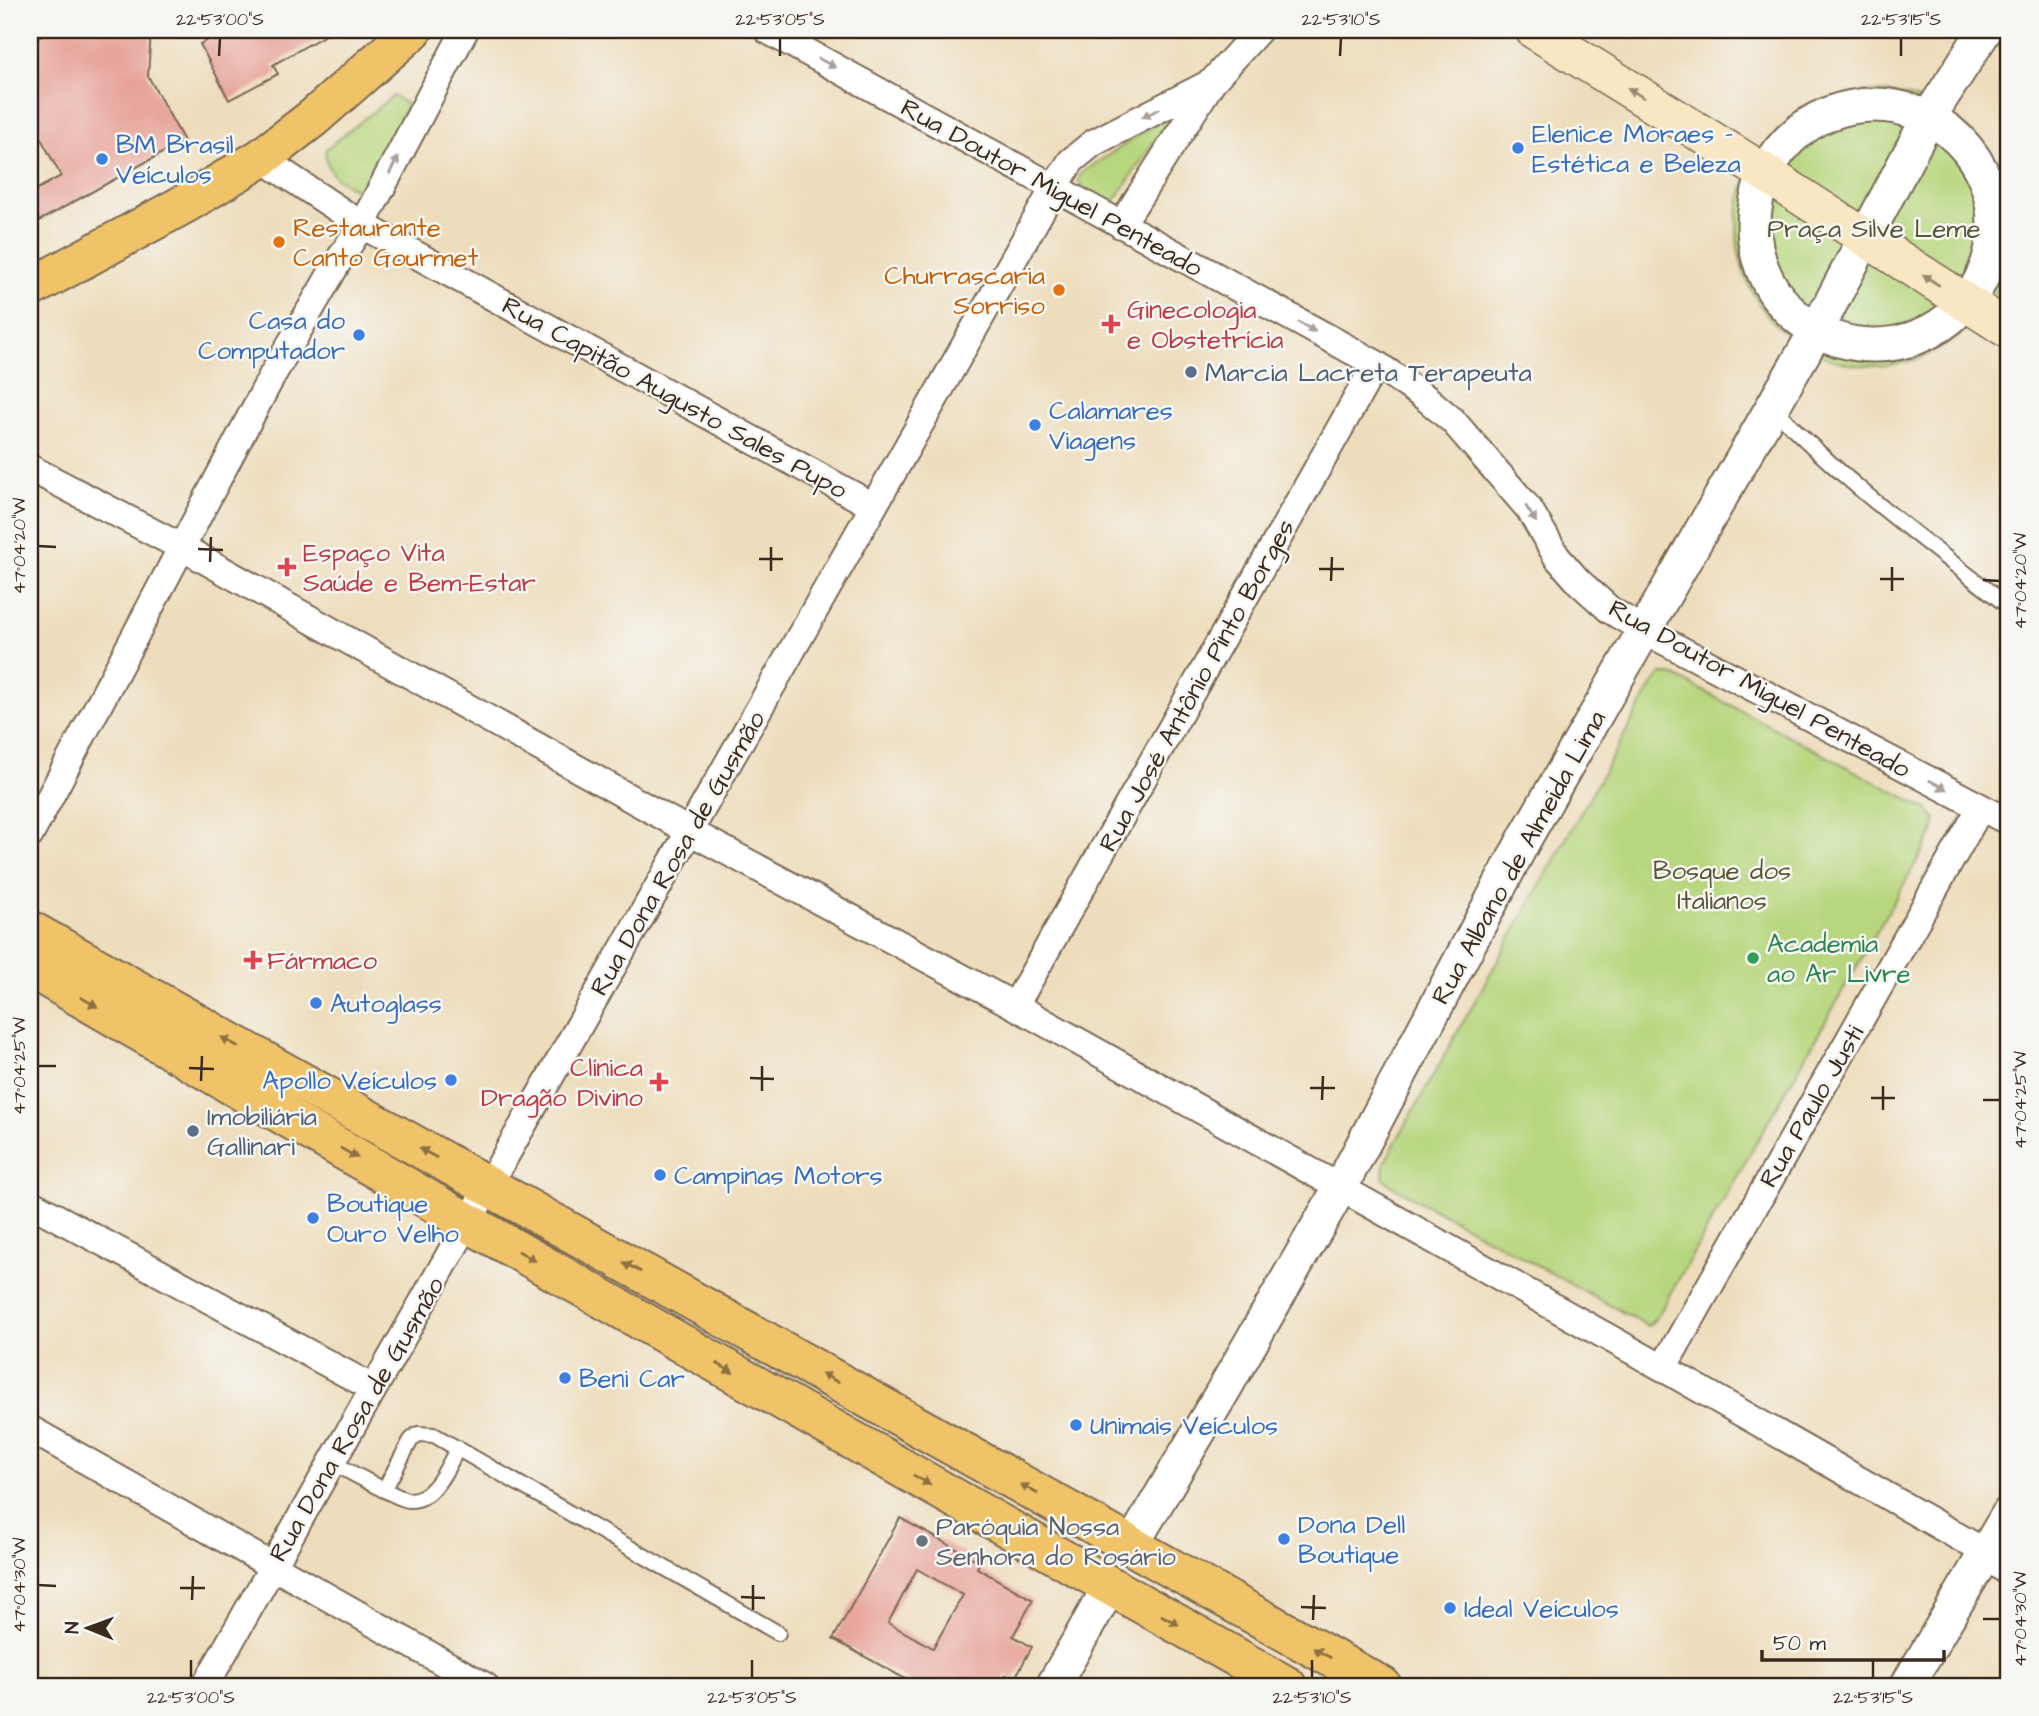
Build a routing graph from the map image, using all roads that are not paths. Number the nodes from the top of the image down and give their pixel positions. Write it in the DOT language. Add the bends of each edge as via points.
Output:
graph roads {
  1 [pos="413,30"];
  2 [pos="465,30"];
  3 [pos="767,30"];
  4 [pos="1259,30"];
  5 [pos="1534,30"];
  6 [pos="1985,30"];
  7 [pos="1212,82"];
  8 [pos="1929,117"];
  9 [pos="261,158"];
  10 [pos="1765,173"];
  11 [pos="1054,188"];
  12 [pos="1121,225"];
  13 [pos="362,226"];
  14 [pos="1865,237"];
  15 [pos="30,288"];
  16 [pos="1966,303"];
  17 [pos="2009,330"];
  18 [pos="1816,331"];
  19 [pos="1376,364"];
  20 [pos="1773,407"];
  21 [pos="30,468"];
  22 [pos="873,506"];
  23 [pos="183,548"];
  24 [pos="2009,607"];
  25 [pos="1645,631"];
  26 [pos="1981,807"];
  27 [pos="2009,822"];
  28 [pos="689,831"];
  29 [pos="30,835"];
  30 [pos="30,930"];
  31 [pos="30,968"];
  32 [pos="1016,1006"];
  33 [pos="488,1186"];
  34 [pos="1340,1188"];
  35 [pos="30,1203"];
  36 [pos="467,1222"];
  37 [pos="1662,1368"];
  38 [pos="373,1388"];
  39 [pos="30,1429"];
  40 [pos="458,1448"];
  41 [pos="333,1463"];
  42 [pos="384,1490"];
  43 [pos="2009,1513"];
  44 [pos="1131,1546"];
  45 [pos="1997,1560"];
  46 [pos="272,1566"];
  47 [pos="1110,1586"];
  48 [pos="778,1633"];
  49 [pos="205,1686"];
  50 [pos="485,1686"];
  51 [pos="1053,1686"];
  52 [pos="1287,1686"];
  53 [pos="1382,1686"];
  54 [pos="1907,1686"];
  1 -- 9 [label="main road"];
  13 -- 2 [label="street, one-way"];
  3 -- 11 [label="street, Rua Doutor Miguel Penteado, one-way"];
  4 -- 7 [label="street, Rua Dona Rosa de Gusmão"];
  10 -- 5 [label="main road, one-way"];
  6 -- 8 [label="street, Rua Albano de Almeida Lima"];
  7 -- 11 [label="street, Rua Dona Rosa de Gusmão, one-way" via="1093,143 1070,161"];
  7 -- 12 [label="street, Rua Dona Rosa de Gusmão"];
  8 -- 10 [label="street" via="1876,104 1849,106 1800,130 1780,149"];
  8 -- 14 [label="street, Rua Albano de Almeida Lima"];
  8 -- 16 [label="street" via="1958,139 1980,167 1992,201 1994,237 1985,272"];
  9 -- 13 [label="street, Rua Capitão Augusto Sales Pupo"];
  9 -- 15 [label="main road"];
  10 -- 14 [label="main road"];
  10 -- 18 [label="street" via="1756,202 1759,262 1772,290"];
  11 -- 12 [label="street, Rua Doutor Miguel Penteado"];
  11 -- 22 [label="street, Rua Dona Rosa de Gusmão"];
  12 -- 19 [label="street, Rua Doutor Miguel Penteado, one-way"];
  13 -- 22 [label="street, Rua Capitão Augusto Sales Pupo"];
  13 -- 23 [label="street" via="273,374"];
  16 -- 14 [label="main road, one-way"];
  14 -- 18 [label="street, Rua Albano de Almeida Lima"];
  16 -- 17 [label="main road"];
  16 -- 18 [label="street" via="1930,332 1885,346 1838,341"];
  18 -- 20 [label="street, Rua Albano de Almeida Lima"];
  19 -- 25 [label="street, Rua Doutor Miguel Penteado, one-way" via="1453,421 1529,509 1557,557 1579,582 1610,610"];
  19 -- 32 [label="street, Rua José Antônio Pinto Borges"];
  20 -- 24 [label="lane" via="1868,496"];
  20 -- 25 [label="street, Rua Albano de Almeida Lima"];
  21 -- 23 [label="street"];
  22 -- 28 [label="street, Rua Dona Rosa de Gusmão"];
  23 -- 28 [label="street"];
  23 -- 29 [label="street"];
  25 -- 26 [label="street, Rua Doutor Miguel Penteado, one-way"];
  25 -- 34 [label="street, Rua Albano de Almeida Lima" via="1524,838"];
  26 -- 27 [label="street, Rua Doutor Miguel Penteado"];
  26 -- 37 [label="street, Rua Paulo Justi"];
  28 -- 32 [label="street"];
  28 -- 33 [label="street, Rua Dona Rosa de Gusmão"];
  33 -- 30 [label="main road, one-way"];
  31 -- 36 [label="main road, one-way"];
  32 -- 34 [label="street"];
  33 -- 36 [label="street, Rua Dona Rosa de Gusmão"];
  44 -- 33 [label="main road, one-way"];
  34 -- 37 [label="street"];
  34 -- 44 [label="street, Rua Albano de Almeida Lima"];
  35 -- 38 [label="street"];
  36 -- 38 [label="street, Rua Dona Rosa de Gusmão"];
  36 -- 47 [label="main road, one-way"];
  37 -- 45 [label="street"];
  38 -- 41 [label="street, Rua Dona Rosa de Gusmão"];
  39 -- 46 [label="street"];
  40 -- 42 [label="lane" via="440,1481 424,1498 408,1501"];
  40 -- 42 [label="lane" via="434,1435 418,1434"];
  40 -- 48 [label="lane"];
  41 -- 42 [label="lane"];
  41 -- 46 [label="street, Rua Dona Rosa de Gusmão"];
  43 -- 45 [label="street"];
  44 -- 47 [label="street, Rua Albano de Almeida Lima"];
  53 -- 44 [label="main road, one-way"];
  45 -- 54 [label="street"];
  46 -- 49 [label="street, Rua Dona Rosa de Gusmão"];
  46 -- 50 [label="street"];
  47 -- 51 [label="street, Rua Albano de Almeida Lima"];
  47 -- 52 [label="main road, one-way"];
}
